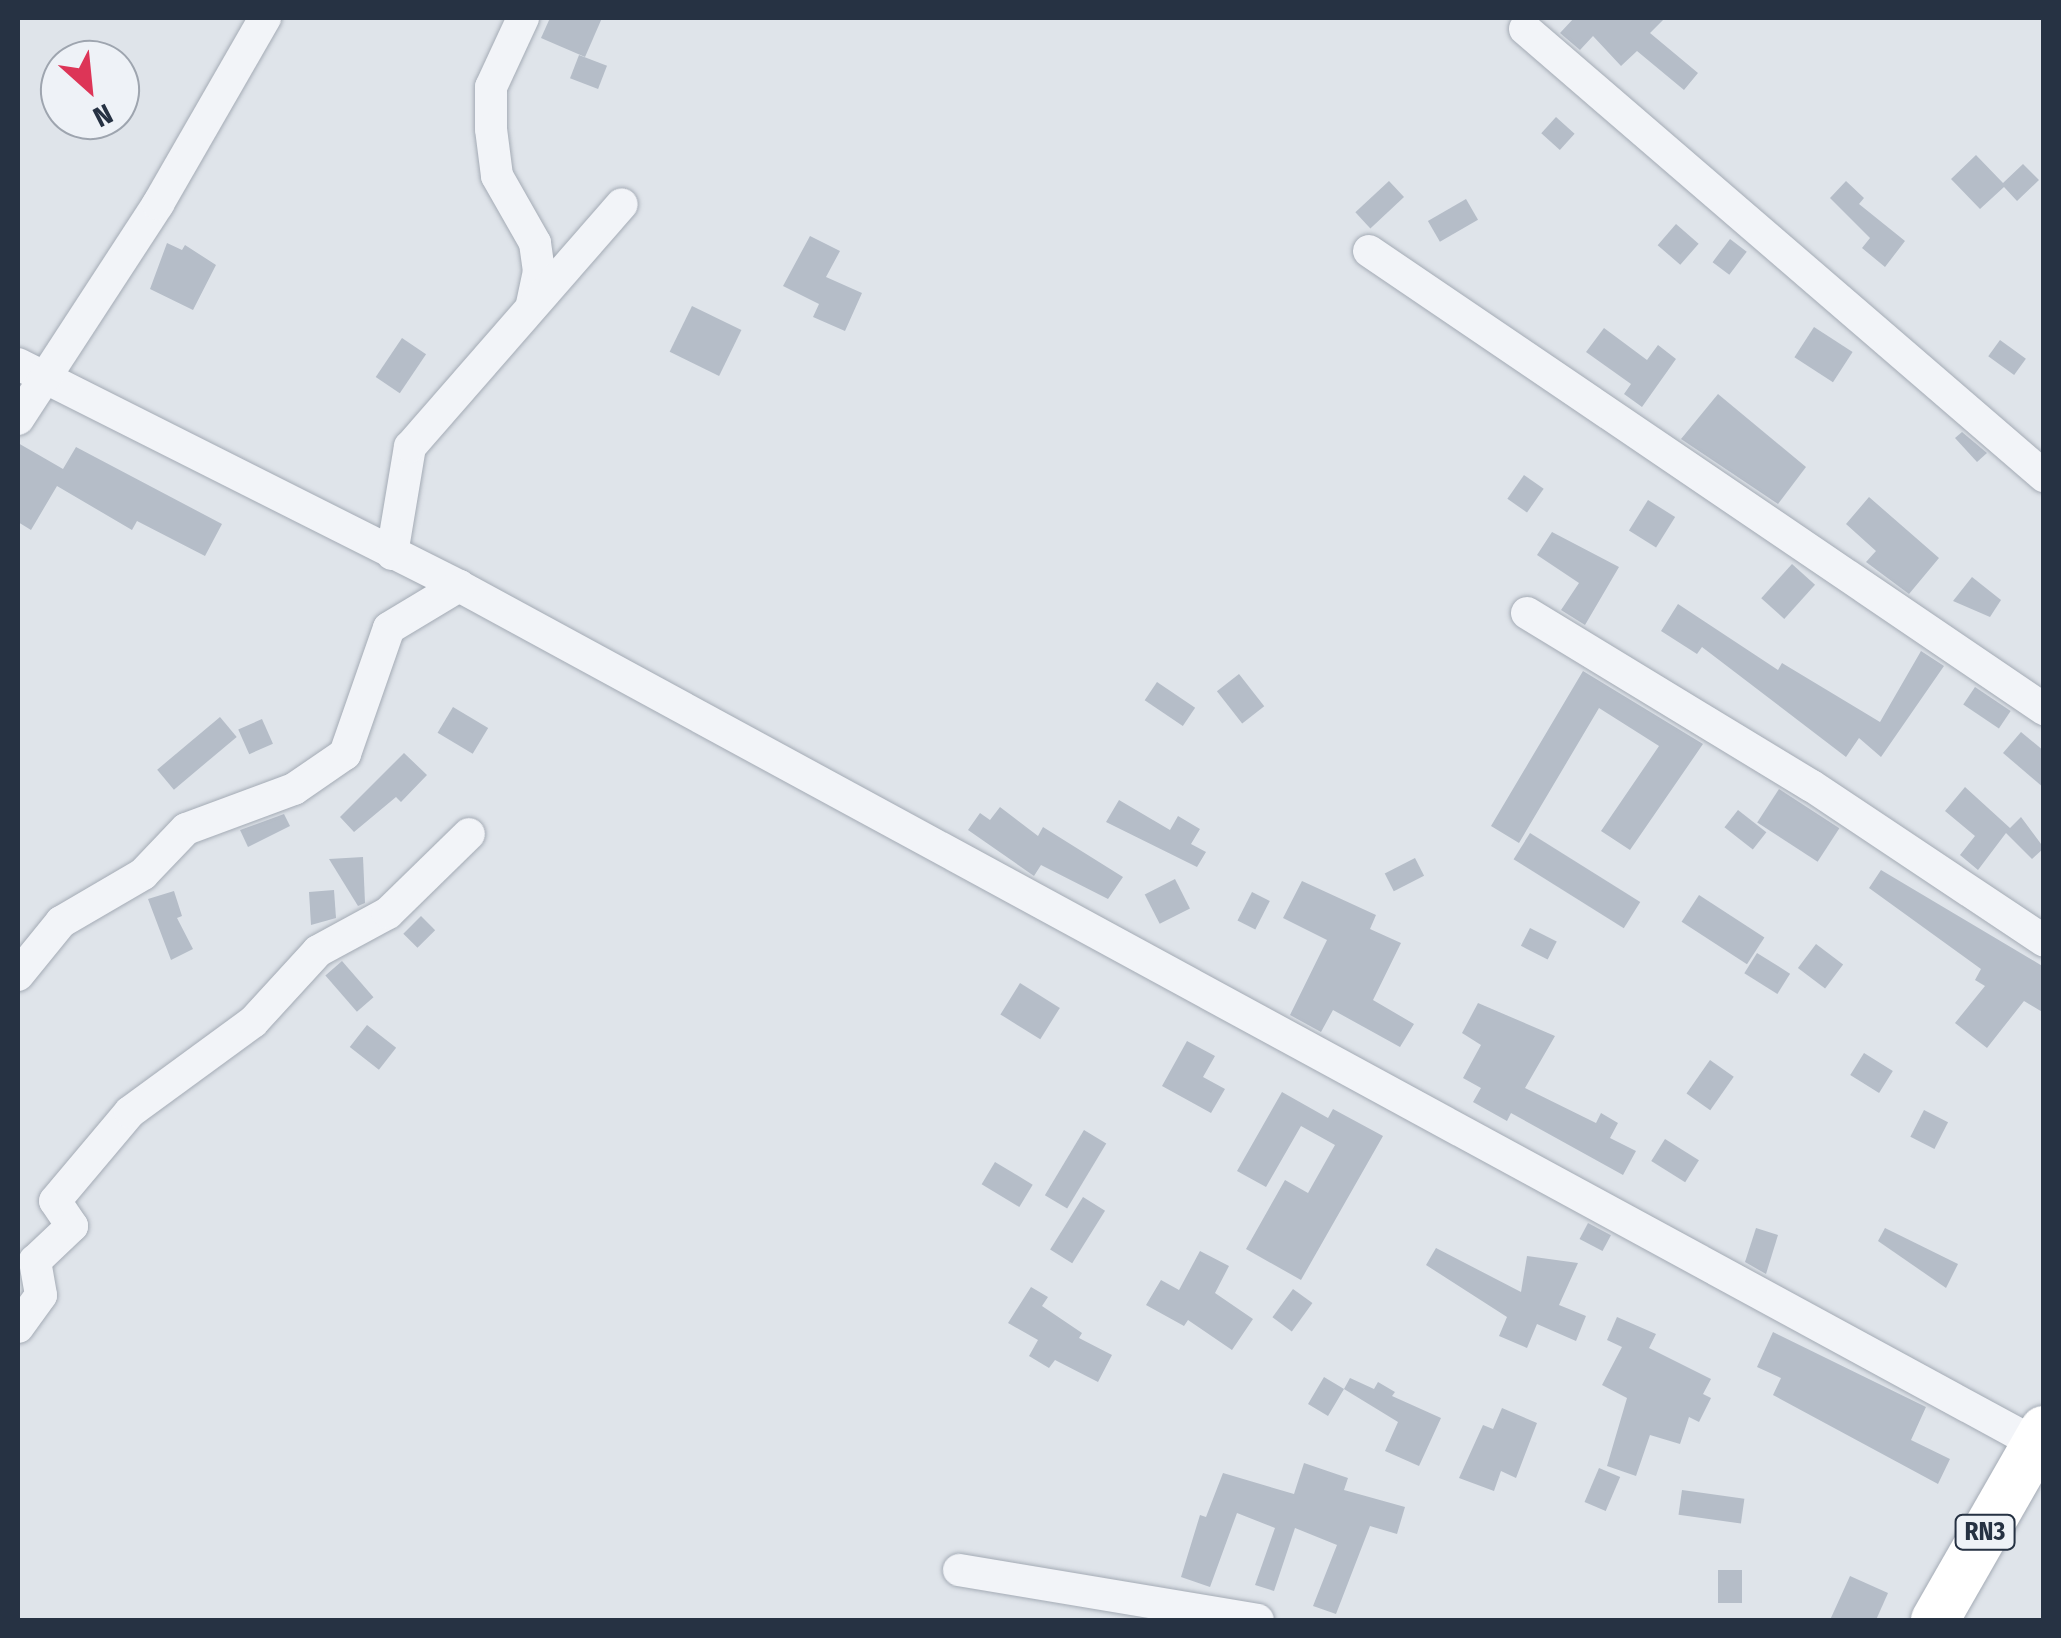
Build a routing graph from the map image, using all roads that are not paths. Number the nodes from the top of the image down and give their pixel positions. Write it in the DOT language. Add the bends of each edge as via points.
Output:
graph roads {
  1 [pos="265,18"];
  2 [pos="523,18"];
  3 [pos="1525,29"];
  4 [pos="622,204"];
  5 [pos="1369,250"];
  6 [pos="532,303"];
  7 [pos="31,370"];
  8 [pos="18,419"];
  9 [pos="2044,476"];
  10 [pos="392,554"];
  11 [pos="459,586"];
  12 [pos="1526,613"];
  13 [pos="2044,709"];
  14 [pos="469,834"];
  15 [pos="2044,940"];
  16 [pos="18,975"];
  17 [pos="18,1327"];
  18 [pos="2041,1441"];
  19 [pos="960,1570"];
  20 [pos="1258,1620"];
  21 [pos="1934,1620"];
  1 -- 7 [label="street" via="158,204"];
  2 -- 6 [label="street" via="492,88 491,129 497,176 535,243 539,271"];
  3 -- 9 [label="street"];
  4 -- 6 [label="street"];
  5 -- 13 [label="street"];
  6 -- 10 [label="street" via="410,447"];
  7 -- 8 [label="street"];
  7 -- 10 [label="street"];
  10 -- 11 [label="street"];
  11 -- 16 [label="street" via="389,628 345,754 294,789 186,829 144,874 61,922"];
  11 -- 18 [label="street"];
  12 -- 15 [label="street" via="1812,786"];
  14 -- 17 [label="street" via="401,903 318,951 252,1022 130,1112 55,1202 72,1226 35,1261 41,1295"];
  18 -- 21 [label="highway, RN3"];
  19 -- 20 [label="street"];
}
